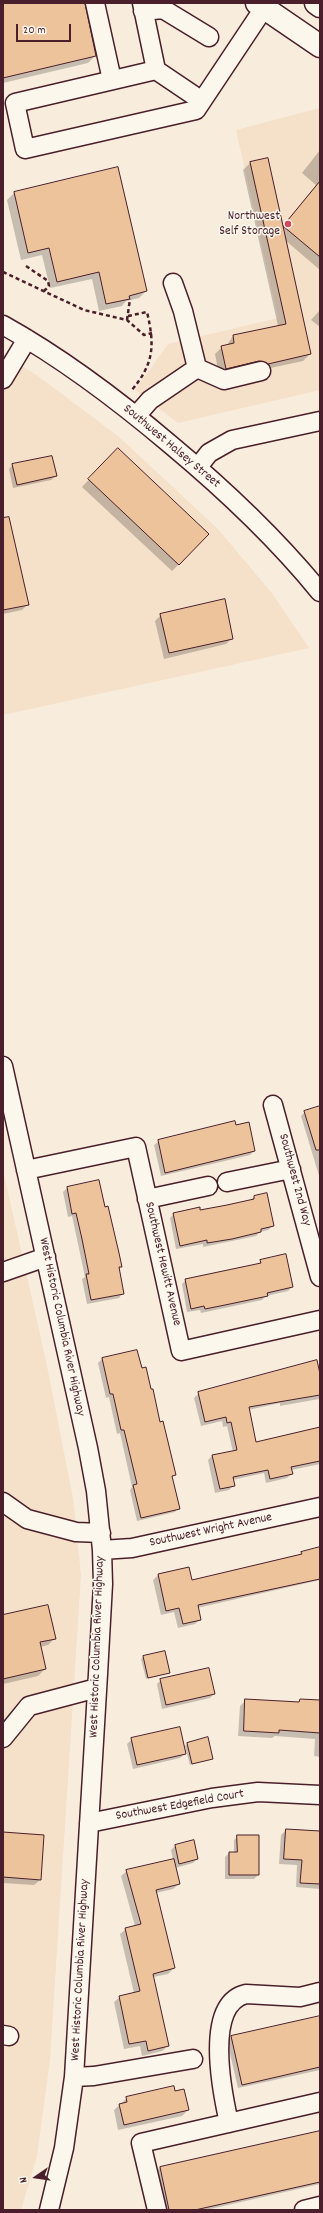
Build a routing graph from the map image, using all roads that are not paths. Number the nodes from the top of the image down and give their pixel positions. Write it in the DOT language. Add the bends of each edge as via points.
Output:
graph roads {
  1 [pos="95,3"];
  2 [pos="316,3"];
  3 [pos="261,5"];
  4 [pos="320,6"];
  5 [pos="143,7"];
  6 [pos="209,37"];
  7 [pos="320,46"];
  8 [pos="156,70"];
  9 [pos="112,80"];
  10 [pos="202,101"];
  11 [pos="173,283"];
  12 [pos="3,325"];
  13 [pos="27,338"];
  14 [pos="196,368"];
  15 [pos="261,371"];
  16 [pos="3,379"];
  17 [pos="136,416"];
  18 [pos="320,421"];
  19 [pos="198,468"];
  20 [pos="320,592"];
  21 [pos="3,1066"];
  22 [pos="273,1105"];
  23 [pos="291,1169"];
  24 [pos="26,1170"];
  25 [pos="227,1182"];
  26 [pos="208,1186"];
  27 [pos="147,1199"];
  28 [pos="46,1257"];
  29 [pos="3,1272"];
  30 [pos="320,1277"];
  31 [pos="320,1320"];
  32 [pos="3,1502"];
  33 [pos="320,1507"];
  34 [pos="102,1542"];
  35 [pos="97,1688"];
  36 [pos="3,1738"];
  37 [pos="320,1795"];
  38 [pos="89,1823"];
  39 [pos="320,1992"];
  40 [pos="193,2059"];
  41 [pos="74,2078"];
  42 [pos="320,2102"];
  43 [pos="229,2123"];
  44 [pos="320,2206"];
  45 [pos="49,2210"];
  46 [pos="157,2210"];
  47 [pos="304,2210"];
  1 -- 9 [label="street"];
  2 -- 4 [label="main road"];
  3 -- 7 [label="main road"];
  3 -- 10 [label="street"];
  5 -- 6 [label="street" via="163,9"];
  5 -- 8 [label="street"];
  8 -- 9 [label="street"];
  8 -- 10 [label="street"];
  9 -- 10 [label="street" via="15,104 25,149 196,110"];
  11 -- 14 [label="street" via="183,311"];
  12 -- 13 [label="street, Southwest Halsey Street"];
  13 -- 16 [label="street"];
  13 -- 17 [label="street, Southwest Halsey Street" via="59,358"];
  14 -- 15 [label="street" via="224,380"];
  14 -- 17 [label="street" via="150,400"];
  17 -- 19 [label="street, Southwest Halsey Street"];
  18 -- 19 [label="street" via="232,440 209,453"];
  19 -- 20 [label="street, Southwest Halsey Street" via="276,540"];
  21 -- 24 [label="street, West Historic Columbia River Highway"];
  22 -- 23 [label="street, Southwest 2nd Way"];
  23 -- 25 [label="street"];
  23 -- 30 [label="street, Southwest 2nd Way"];
  24 -- 27 [label="street, Southwest Hewitt Avenue" via="136,1147"];
  24 -- 28 [label="street, West Historic Columbia River Highway"];
  26 -- 27 [label="street"];
  27 -- 31 [label="street, Southwest Hewitt Avenue" via="181,1351"];
  28 -- 29 [label="street"];
  28 -- 34 [label="street, West Historic Columbia River Highway" via="88,1448"];
  32 -- 34 [label="street, Southwest Wright Avenue" via="27,1519"];
  33 -- 34 [label="street, Southwest Wright Avenue" via="132,1548"];
  34 -- 35 [label="street, West Historic Columbia River Highway" via="103,1584"];
  35 -- 36 [label="street" via="29,1706"];
  35 -- 38 [label="street, West Historic Columbia River Highway"];
  37 -- 38 [label="street, Southwest Edgefield Court" via="258,1792 212,1798"];
  38 -- 41 [label="street, West Historic Columbia River Highway"];
  39 -- 43 [label="street" via="300,1997 246,1994 228,2006 222,2018 219,2074"];
  40 -- 41 [label="street"];
  41 -- 45 [label="street, West Historic Columbia River Highway" via="64,2148"];
  42 -- 43 [label="street"];
  43 -- 46 [label="street" via="141,2143"];
  44 -- 47 [label="street"];
}
